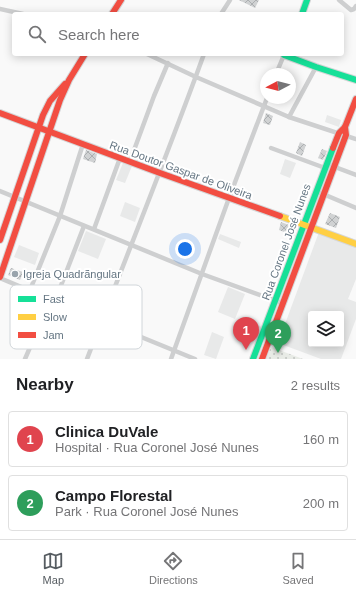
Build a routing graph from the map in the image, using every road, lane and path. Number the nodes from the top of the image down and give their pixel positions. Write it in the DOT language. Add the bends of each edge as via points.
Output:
graph roads {
  1 [pos="121,0"];
  2 [pos="230,0"];
  3 [pos="307,0"];
  4 [pos="339,0"];
  5 [pos="356,6"];
  6 [pos="0,8"];
  7 [pos="15,12"];
  8 [pos="113,12"];
  9 [pos="222,12"];
  10 [pos="303,12"];
  11 [pos="84,56"];
  12 [pos="152,56"];
  13 [pos="203,56"];
  14 [pos="282,56"];
  15 [pos="288,56"];
  16 [pos="168,63"];
  17 [pos="316,67"];
  18 [pos="278,68"];
  19 [pos="196,77"];
  20 [pos="69,80"];
  21 [pos="356,80"];
  22 [pos="356,99"];
  23 [pos="264,106"];
  24 [pos="0,114"];
  25 [pos="289,118"];
  26 [pos="345,126"];
  27 [pos="38,128"];
  28 [pos="49,132"];
  29 [pos="339,133"];
  30 [pos="346,135"];
  31 [pos="356,139"];
  32 [pos="83,144"];
  33 [pos="271,148"];
  34 [pos="120,158"];
  35 [pos="130,161"];
  36 [pos="326,166"];
  37 [pos="334,167"];
  38 [pos="160,173"];
  39 [pos="356,175"];
  40 [pos="0,191"];
  41 [pos="316,191"];
  42 [pos="324,195"];
  43 [pos="15,198"];
  44 [pos="229,198"];
  45 [pos="26,202"];
  46 [pos="356,208"];
  47 [pos="60,216"];
  48 [pos="304,225"];
  49 [pos="84,226"];
  50 [pos="311,227"];
  51 [pos="94,229"];
  52 [pos="0,240"];
  53 [pos="131,244"];
  54 [pos="356,244"];
  55 [pos="202,274"];
  56 [pos="0,278"];
  57 [pos="18,285"];
  58 [pos="32,285"];
  59 [pos="59,285"];
  60 [pos="116,285"];
  61 [pos="279,302"];
  62 [pos="142,338"];
  63 [pos="30,349"];
  64 [pos="91,349"];
  65 [pos="174,351"];
  66 [pos="25,359"];
  67 [pos="87,359"];
  68 [pos="171,359"];
  69 [pos="195,359"];
  70 [pos="253,359"];
  71 [pos="262,359"];
  1 -- 8 [label="street"];
  2 -- 9 [label="street"];
  3 -- 10 [label="street"];
  4 -- 5 [label="street" via="351,10"];
  6 -- 7 [label="street"];
  11 -- 20 [label="street"];
  12 -- 16 [label="street"];
  13 -- 19 [label="street"];
  14 -- 18 [label="street"];
  15 -- 17 [label="street"];
  16 -- 19 [label="street"];
  16 -- 35 [label="street"];
  17 -- 21 [label="street"];
  17 -- 25 [label="street"];
  19 -- 23 [label="street"];
  19 -- 38 [label="street"];
  20 -- 27 [label="street" via="50,101"];
  20 -- 28 [label="street"];
  22 -- 26 [label="street"];
  23 -- 25 [label="street"];
  23 -- 44 [label="street"];
  24 -- 27 [label="street, Rua Doutor Gaspar de Oliveira"];
  25 -- 29 [label="street"];
  26 -- 29 [label="street, Rua Coronel José Nunes"];
  26 -- 30 [label="street"];
  27 -- 28 [label="street, Rua Doutor Gaspar de Oliveira"];
  27 -- 43 [label="street"];
  28 -- 32 [label="street, Rua Doutor Gaspar de Oliveira"];
  28 -- 45 [label="street"];
  29 -- 30 [label="street"];
  29 -- 36 [label="street, Rua Coronel José Nunes"];
  30 -- 31 [label="street"];
  30 -- 37 [label="street, Rua Coronel José Nunes"];
  32 -- 34 [label="street, Rua Doutor Gaspar de Oliveira"];
  32 -- 47 [label="street"];
  33 -- 36 [label="street"];
  34 -- 35 [label="street, Rua Doutor Gaspar de Oliveira"];
  34 -- 51 [label="street"];
  35 -- 38 [label="street, Rua Doutor Gaspar de Oliveira"];
  36 -- 37 [label="street"];
  36 -- 41 [label="street, Rua Coronel José Nunes"];
  37 -- 39 [label="street"];
  37 -- 42 [label="street, Rua Coronel José Nunes"];
  38 -- 44 [label="street, Rua Doutor Gaspar de Oliveira"];
  38 -- 53 [label="street"];
  40 -- 43 [label="street"];
  41 -- 42 [label="street"];
  41 -- 48 [label="street, Rua Coronel José Nunes"];
  42 -- 46 [label="street"];
  42 -- 50 [label="street, Rua Coronel José Nunes"];
  43 -- 45 [label="street"];
  43 -- 52 [label="street"];
  44 -- 48 [label="street, Rua Doutor Gaspar de Oliveira"];
  44 -- 55 [label="street"];
  45 -- 47 [label="street"];
  45 -- 56 [label="street"];
  47 -- 49 [label="street"];
  47 -- 58 [label="street"];
  48 -- 50 [label="street, Rua Doutor Gaspar de Oliveira"];
  48 -- 61 [label="street, Rua Coronel José Nunes"];
  49 -- 51 [label="street"];
  49 -- 59 [label="street"];
  50 -- 54 [label="street, Rua Doutor Gaspar de Oliveira"];
  50 -- 61 [label="street, Rua Coronel José Nunes"];
  51 -- 53 [label="street"];
  53 -- 55 [label="street"];
  53 -- 60 [label="street"];
  55 -- 61 [label="street"];
  55 -- 65 [label="street"];
  56 -- 57 [label="street"];
  61 -- 70 [label="street, Rua Coronel José Nunes"];
  61 -- 71 [label="street, Rua Coronel José Nunes"];
  62 -- 65 [label="street"];
  63 -- 66 [label="street"];
  64 -- 67 [label="street"];
  65 -- 68 [label="street"];
  65 -- 69 [label="street"];
}
